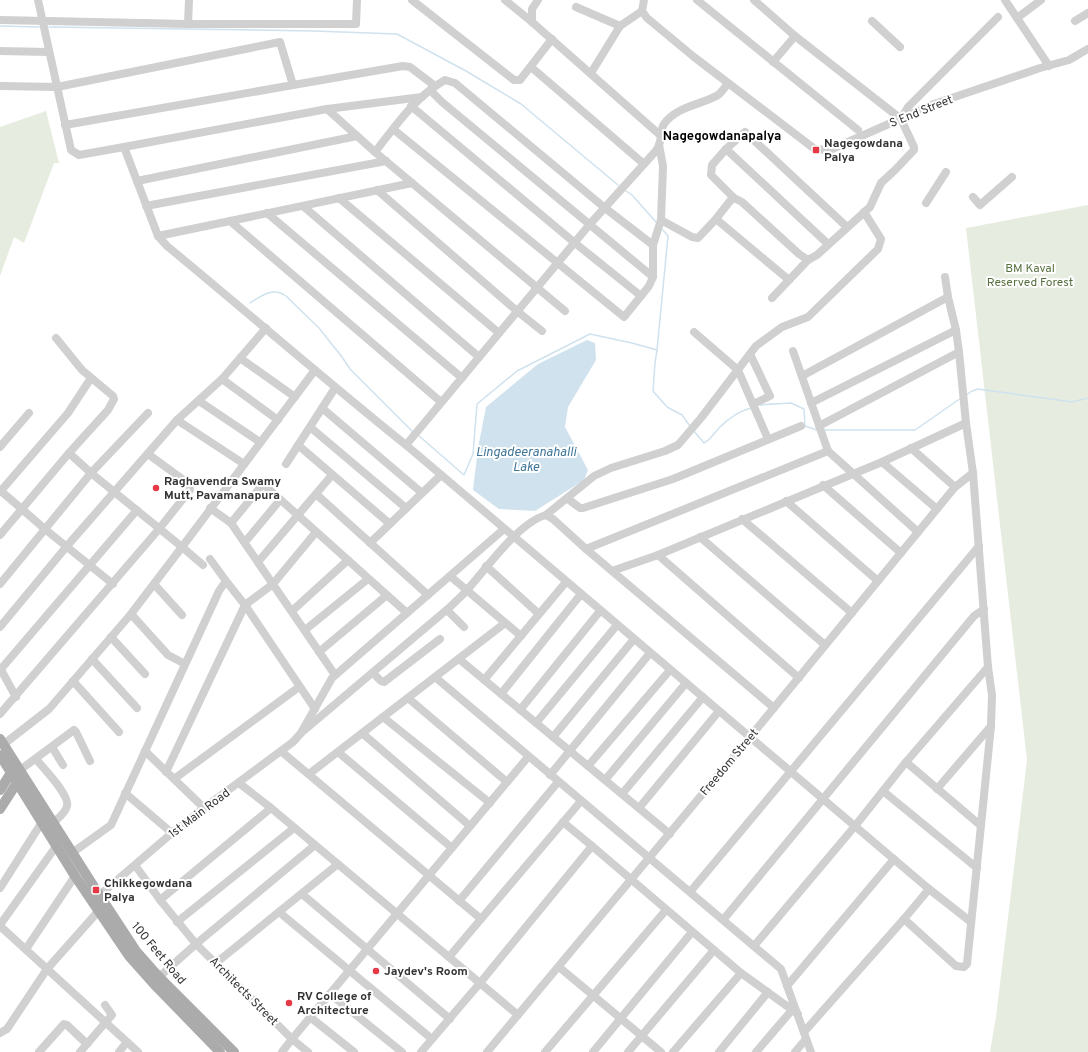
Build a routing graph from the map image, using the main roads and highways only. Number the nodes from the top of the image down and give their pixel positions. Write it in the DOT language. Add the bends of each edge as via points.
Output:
graph roads {
  1 [pos="2,741"];
  2 [pos="0,755"];
  3 [pos="17,773"];
  4 [pos="0,790"];
  5 [pos="0,809"];
  6 [pos="99,903"];
  7 [pos="220,1052"];
  8 [pos="234,1052"];
  1 -- 3 [label="main road, 100 Feet Road"];
  2 -- 3 [label="main road, 100 Feet Road"];
  3 -- 4 [label="main road"];
  3 -- 5 [label="main road"];
  3 -- 6 [label="main road, 100 Feet Road" via="72,853"];
  3 -- 6 [label="main road, 100 Feet Road" via="42,822 75,876"];
  6 -- 7 [label="main road, 100 Feet Road" via="129,956"];
  6 -- 8 [label="main road, 100 Feet Road" via="159,977"];
}
